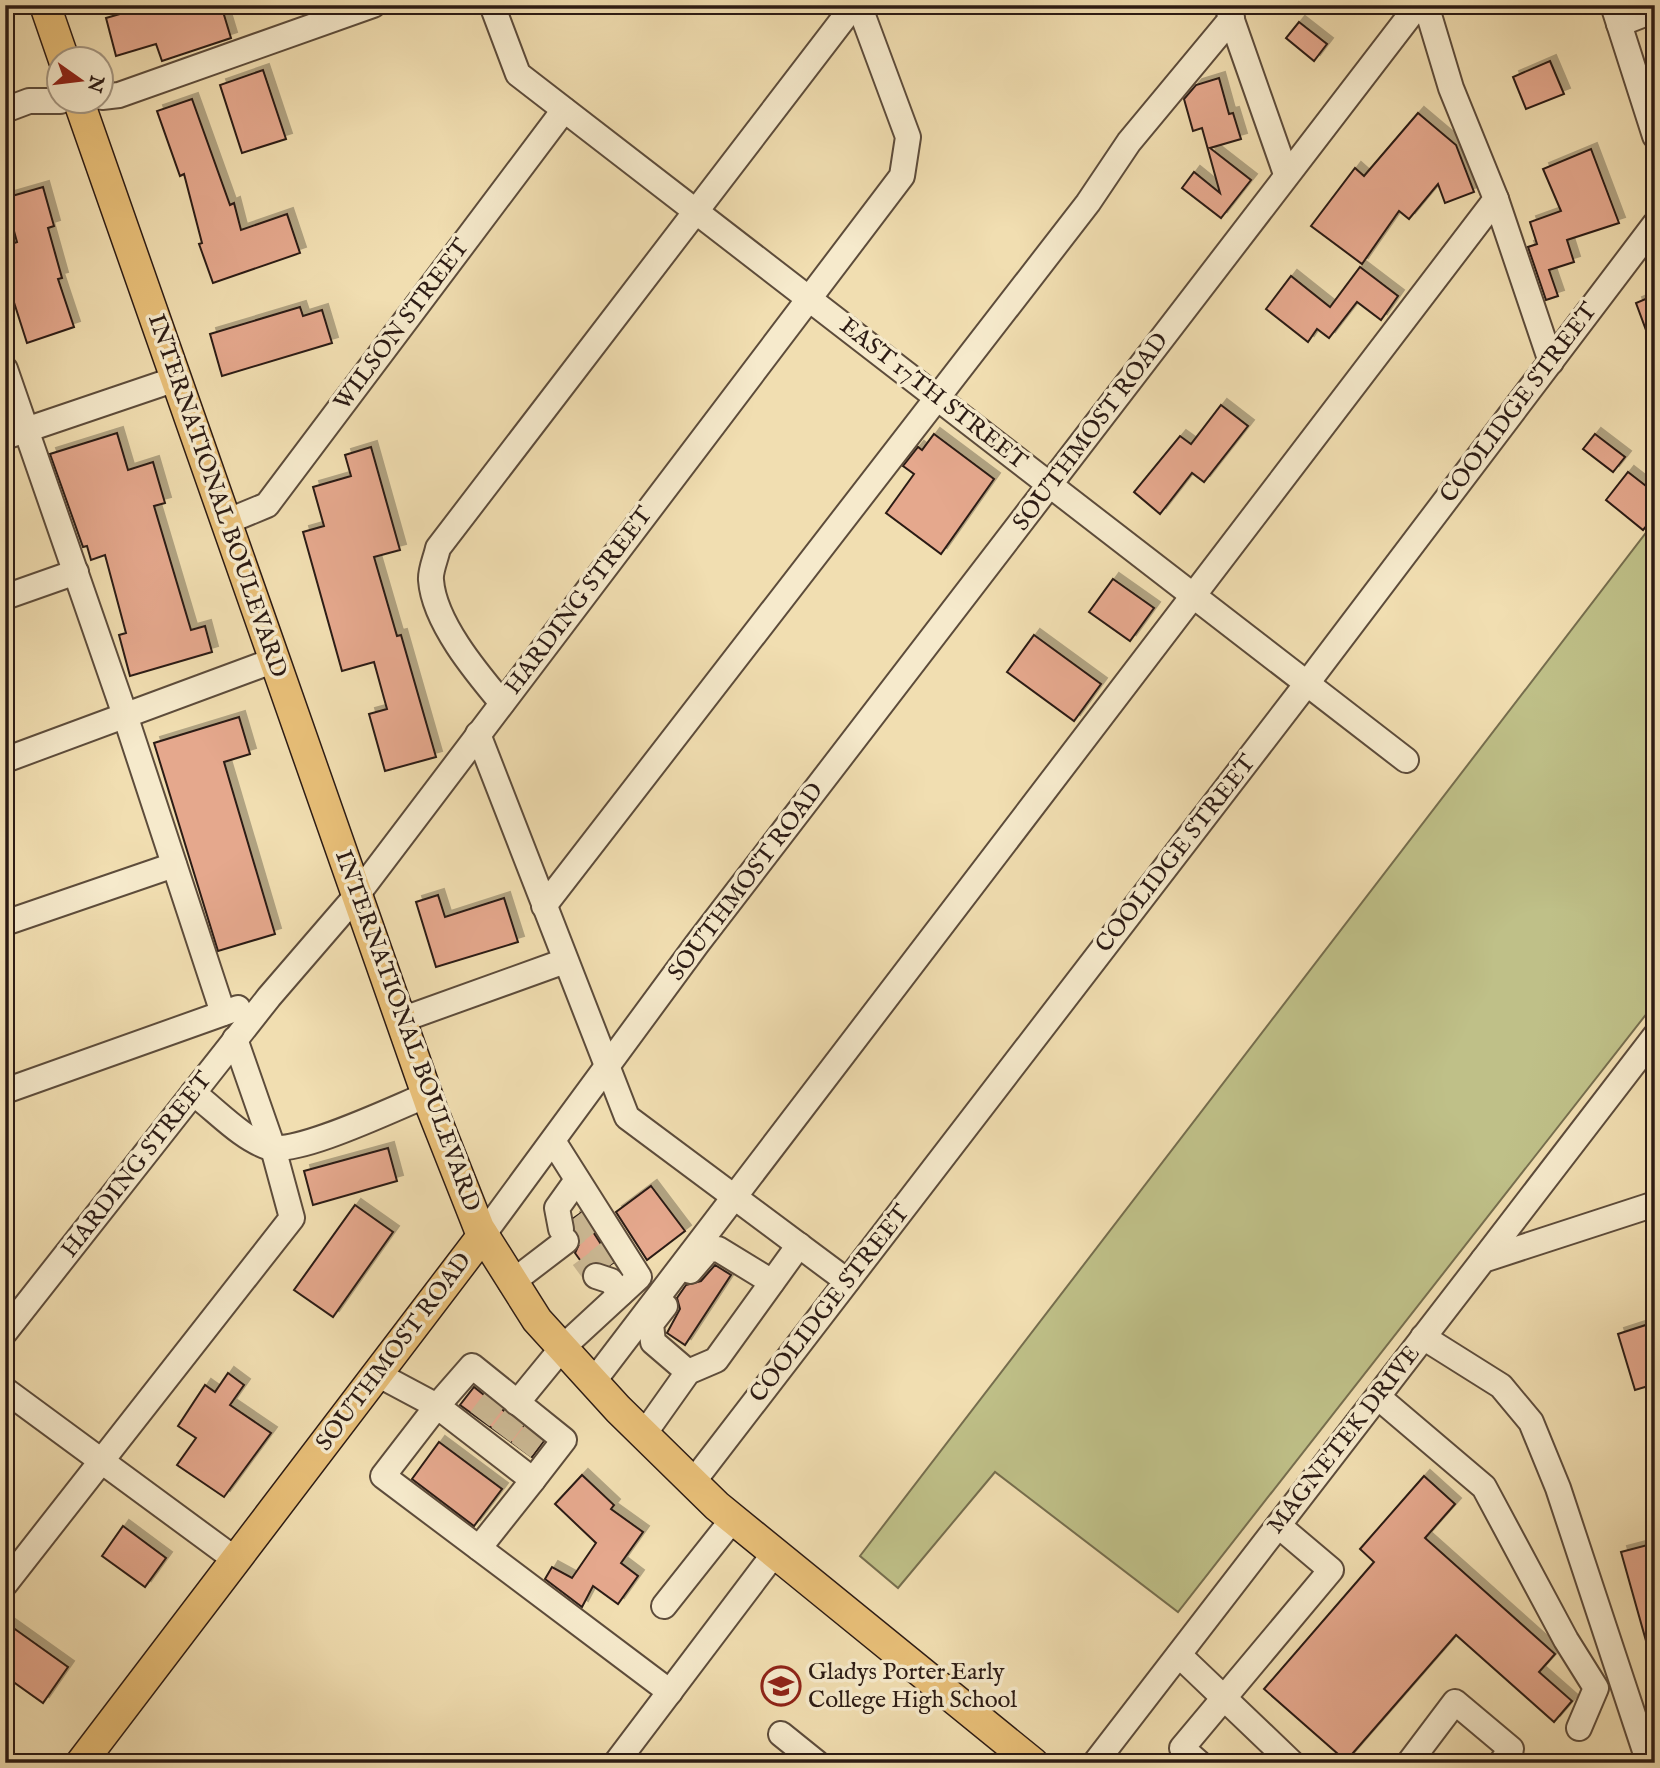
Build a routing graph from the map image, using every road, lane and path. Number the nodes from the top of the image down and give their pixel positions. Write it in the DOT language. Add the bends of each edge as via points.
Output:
graph roads {
  1 [pos="45,5"];
  2 [pos="373,5"];
  3 [pos="492,5"];
  4 [pos="854,5"];
  5 [pos="859,5"];
  6 [pos="1418,5"];
  7 [pos="1426,5"];
  8 [pos="1655,10"];
  9 [pos="1229,12"];
  10 [pos="1616,15"];
  11 [pos="59,46"];
  12 [pos="116,95"];
  13 [pos="46,101"];
  14 [pos="5,110"];
  15 [pos="564,110"];
  16 [pos="84,116"];
  17 [pos="1655,136"];
  18 [pos="1286,174"];
  19 [pos="1496,200"];
  20 [pos="696,212"];
  21 [pos="1655,224"];
  22 [pos="809,299"];
  23 [pos="1550,362"];
  24 [pos="5,369"];
  25 [pos="176,379"];
  26 [pos="937,397"];
  27 [pos="16,433"];
  28 [pos="1051,485"];
  29 [pos="226,522"];
  30 [pos="76,572"];
  31 [pos="5,597"];
  32 [pos="1192,597"];
  33 [pos="275,660"];
  34 [pos="1305,685"];
  35 [pos="502,703"];
  36 [pos="125,715"];
  37 [pos="478,734"];
  38 [pos="5,760"];
  39 [pos="1406,760"];
  40 [pos="174,865"];
  41 [pos="357,895"];
  42 [pos="544,906"];
  43 [pos="5,923"];
  44 [pos="565,961"];
  45 [pos="269,997"];
  46 [pos="223,1013"];
  47 [pos="401,1020"];
  48 [pos="1655,1036"];
  49 [pos="235,1040"];
  50 [pos="606,1068"];
  51 [pos="5,1091"];
  52 [pos="193,1093"];
  53 [pos="428,1095"];
  54 [pos="553,1141"];
  55 [pos="273,1148"];
  56 [pos="576,1180"];
  57 [pos="733,1196"];
  58 [pos="1655,1204"];
  59 [pos="483,1235"];
  60 [pos="799,1245"];
  61 [pos="1483,1261"];
  62 [pos="848,1281"];
  63 [pos="772,1282"];
  64 [pos="511,1283"];
  65 [pos="646,1321"];
  66 [pos="5,1332"];
  67 [pos="1423,1337"];
  68 [pos="562,1348"];
  69 [pos="688,1372"];
  70 [pos="377,1374"];
  71 [pos="593,1382"];
  72 [pos="5,1390"];
  73 [pos="1378,1397"];
  74 [pos="511,1402"];
  75 [pos="437,1406"];
  76 [pos="644,1434"];
  77 [pos="99,1461"];
  78 [pos="533,1480"];
  79 [pos="693,1482"];
  80 [pos="733,1519"];
  81 [pos="1279,1526"];
  82 [pos="479,1548"];
  83 [pos="774,1554"];
  84 [pos="236,1560"];
  85 [pos="5,1584"];
  86 [pos="664,1606"];
  87 [pos="1179,1655"];
  88 [pos="670,1692"];
  89 [pos="1224,1700"];
  90 [pos="1579,1728"];
  91 [pos="781,1734"];
  92 [pos="81,1763"];
  93 [pos="616,1763"];
  94 [pos="817,1763"];
  95 [pos="1034,1763"];
  96 [pos="1095,1763"];
  97 [pos="1199,1763"];
  98 [pos="1292,1763"];
  99 [pos="1409,1763"];
  100 [pos="1501,1763"];
  101 [pos="1649,1763"];
  1 -- 11 [label="main road"];
  2 -- 12 [label="street"];
  3 -- 15 [label="street, EAST 17TH STREET" via="518,74"];
  4 -- 20 [label="street"];
  5 -- 22 [label="street, HARDING STREET" via="908,137 902,176"];
  6 -- 18 [label="street, SOUTHMOST ROAD"];
  7 -- 19 [label="street" via="1451,88"];
  8 -- 10 [label="street"];
  9 -- 18 [label="street"];
  9 -- 26 [label="street"];
  10 -- 17 [label="street"];
  13 -- 14 [label="street"];
  15 -- 20 [label="street, EAST 17TH STREET"];
  15 -- 29 [label="street, WILSON STREET" via="267,505"];
  16 -- 25 [label="main road, INTERNATIONAL BOULEVARD"];
  18 -- 28 [label="street, SOUTHMOST ROAD"];
  19 -- 23 [label="street"];
  19 -- 32 [label="street"];
  20 -- 22 [label="street, EAST 17TH STREET"];
  20 -- 35 [label="street" via="438,548 431,579 439,610 472,668"];
  21 -- 23 [label="street, COOLIDGE STREET"];
  22 -- 26 [label="street, EAST 17TH STREET"];
  22 -- 35 [label="street, HARDING STREET"];
  23 -- 34 [label="street, COOLIDGE STREET"];
  24 -- 27 [label="street"];
  25 -- 27 [label="street"];
  25 -- 29 [label="main road, INTERNATIONAL BOULEVARD"];
  26 -- 28 [label="street, EAST 17TH STREET"];
  26 -- 42 [label="street"];
  27 -- 30 [label="street"];
  28 -- 32 [label="street, EAST 17TH STREET"];
  28 -- 50 [label="street, SOUTHMOST ROAD"];
  29 -- 33 [label="main road, INTERNATIONAL BOULEVARD"];
  30 -- 31 [label="street"];
  30 -- 36 [label="street"];
  32 -- 34 [label="street, EAST 17TH STREET"];
  32 -- 57 [label="street"];
  33 -- 36 [label="street"];
  33 -- 41 [label="main road, INTERNATIONAL BOULEVARD"];
  34 -- 39 [label="street, EAST 17TH STREET"];
  34 -- 62 [label="street, COOLIDGE STREET"];
  35 -- 37 [label="street, HARDING STREET"];
  36 -- 38 [label="street"];
  36 -- 40 [label="street"];
  37 -- 41 [label="street, HARDING STREET"];
  37 -- 42 [label="street"];
  40 -- 43 [label="street"];
  40 -- 46 [label="street"];
  41 -- 45 [label="street, HARDING STREET"];
  41 -- 47 [label="main road, INTERNATIONAL BOULEVARD"];
  42 -- 44 [label="street"];
  44 -- 47 [label="street"];
  44 -- 50 [label="street"];
  45 -- 46 [label="street"];
  45 -- 49 [label="street, HARDING STREET"];
  46 -- 51 [label="street"];
  47 -- 53 [label="main road, INTERNATIONAL BOULEVARD"];
  48 -- 61 [label="street, MAGNETEK DRIVE"];
  49 -- 52 [label="street, HARDING STREET"];
  49 -- 55 [label="street"];
  50 -- 54 [label="street, SOUTHMOST ROAD"];
  50 -- 57 [label="street" via="627,1117"];
  52 -- 55 [label="street" via="259,1143"];
  52 -- 66 [label="street, HARDING STREET"];
  53 -- 55 [label="street" via="303,1144"];
  53 -- 59 [label="main road, INTERNATIONAL BOULEVARD"];
  54 -- 56 [label="street"];
  54 -- 59 [label="street, SOUTHMOST ROAD"];
  55 -- 77 [label="street" via="292,1217"];
  56 -- 64 [label="street" via="565,1224"];
  56 -- 68 [label="street" via="639,1276 610,1279"];
  57 -- 60 [label="street"];
  57 -- 65 [label="street"];
  58 -- 61 [label="street"];
  59 -- 64 [label="main road, INTERNATIONAL BOULEVARD"];
  59 -- 70 [label="main road, SOUTHMOST ROAD"];
  60 -- 62 [label="street"];
  60 -- 63 [label="street"];
  61 -- 67 [label="street, MAGNETEK DRIVE"];
  62 -- 79 [label="street, COOLIDGE STREET"];
  63 -- 65 [label="street" via="727,1252 708,1250"];
  63 -- 69 [label="street" via="716,1360"];
  64 -- 68 [label="main road, INTERNATIONAL BOULEVARD"];
  65 -- 69 [label="street" via="653,1342"];
  65 -- 71 [label="street"];
  67 -- 73 [label="street, MAGNETEK DRIVE"];
  67 -- 101 [label="street" via="1501,1386 1531,1422 1558,1488"];
  68 -- 71 [label="main road, INTERNATIONAL BOULEVARD"];
  68 -- 74 [label="street"];
  69 -- 76 [label="street"];
  70 -- 75 [label="street"];
  70 -- 84 [label="main road, SOUTHMOST ROAD"];
  71 -- 76 [label="main road, INTERNATIONAL BOULEVARD"];
  72 -- 77 [label="street"];
  73 -- 81 [label="street, MAGNETEK DRIVE"];
  73 -- 90 [label="street" via="1484,1487 1597,1688"];
  74 -- 75 [label="street" via="472,1366"];
  74 -- 78 [label="street" via="564,1440"];
  75 -- 78 [label="street" via="506,1449"];
  75 -- 82 [label="street" via="383,1476"];
  76 -- 79 [label="main road, INTERNATIONAL BOULEVARD"];
  77 -- 84 [label="street"];
  77 -- 85 [label="street"];
  78 -- 82 [label="street"];
  79 -- 80 [label="main road, INTERNATIONAL BOULEVARD"];
  80 -- 83 [label="main road, INTERNATIONAL BOULEVARD"];
  80 -- 86 [label="street"];
  81 -- 87 [label="street, MAGNETEK DRIVE"];
  81 -- 89 [label="street" via="1331,1570"];
  82 -- 88 [label="street"];
  83 -- 88 [label="street"];
  83 -- 95 [label="main road, INTERNATIONAL BOULEVARD"];
  84 -- 92 [label="main road, SOUTHMOST ROAD"];
  87 -- 89 [label="street"];
  87 -- 96 [label="street, MAGNETEK DRIVE"];
  88 -- 93 [label="street"];
  89 -- 97 [label="street" via="1182,1748"];
  89 -- 98 [label="street"];
  91 -- 94 [label="street"];
  99 -- 100 [label="street" via="1455,1702 1511,1749"];
}
